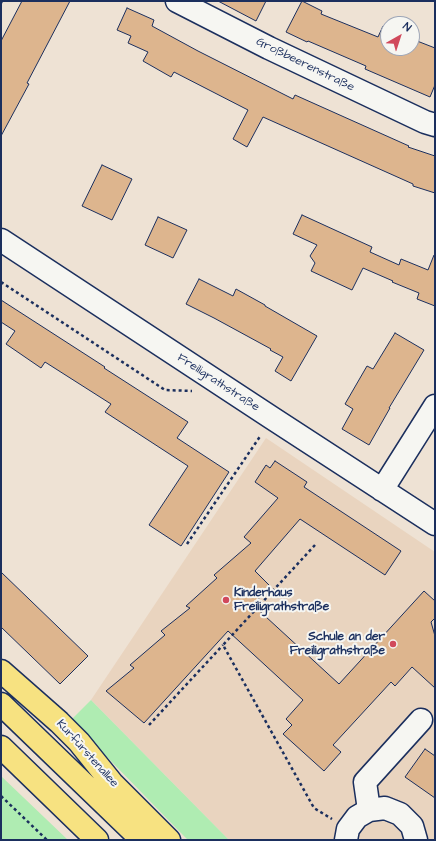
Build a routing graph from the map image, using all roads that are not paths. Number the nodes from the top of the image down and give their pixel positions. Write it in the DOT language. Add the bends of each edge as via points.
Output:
graph roads {
  1 [pos="177,1"];
  2 [pos="435,125"];
  3 [pos="1,240"];
  4 [pos="435,406"];
  5 [pos="382,490"];
  6 [pos="435,524"];
  7 [pos="1,671"];
  8 [pos="1,704"];
  9 [pos="421,720"];
  10 [pos="1,747"];
  11 [pos="369,810"];
  12 [pos="347,835"];
  13 [pos="97,840"];
  14 [pos="142,840"];
  15 [pos="169,840"];
  16 [pos="416,840"];
  1 -- 2 [label="street, Großbeerenstraße" via="269,48"];
  3 -- 5 [label="street, Freiligrathstraße"];
  4 -- 5 [label="street"];
  5 -- 6 [label="street, Freiligrathstraße"];
  7 -- 15 [label="main road, Kurfürstenallee" via="79,742 112,783"];
  8 -- 14 [label="main road, Kurfürstenallee"];
  9 -- 11 [label="street" via="365,782"];
  10 -- 13 [label="main road"];
  11 -- 12 [label="street" via="357,817"];
  11 -- 16 [label="street" via="385,808 400,814 412,826"];
}
